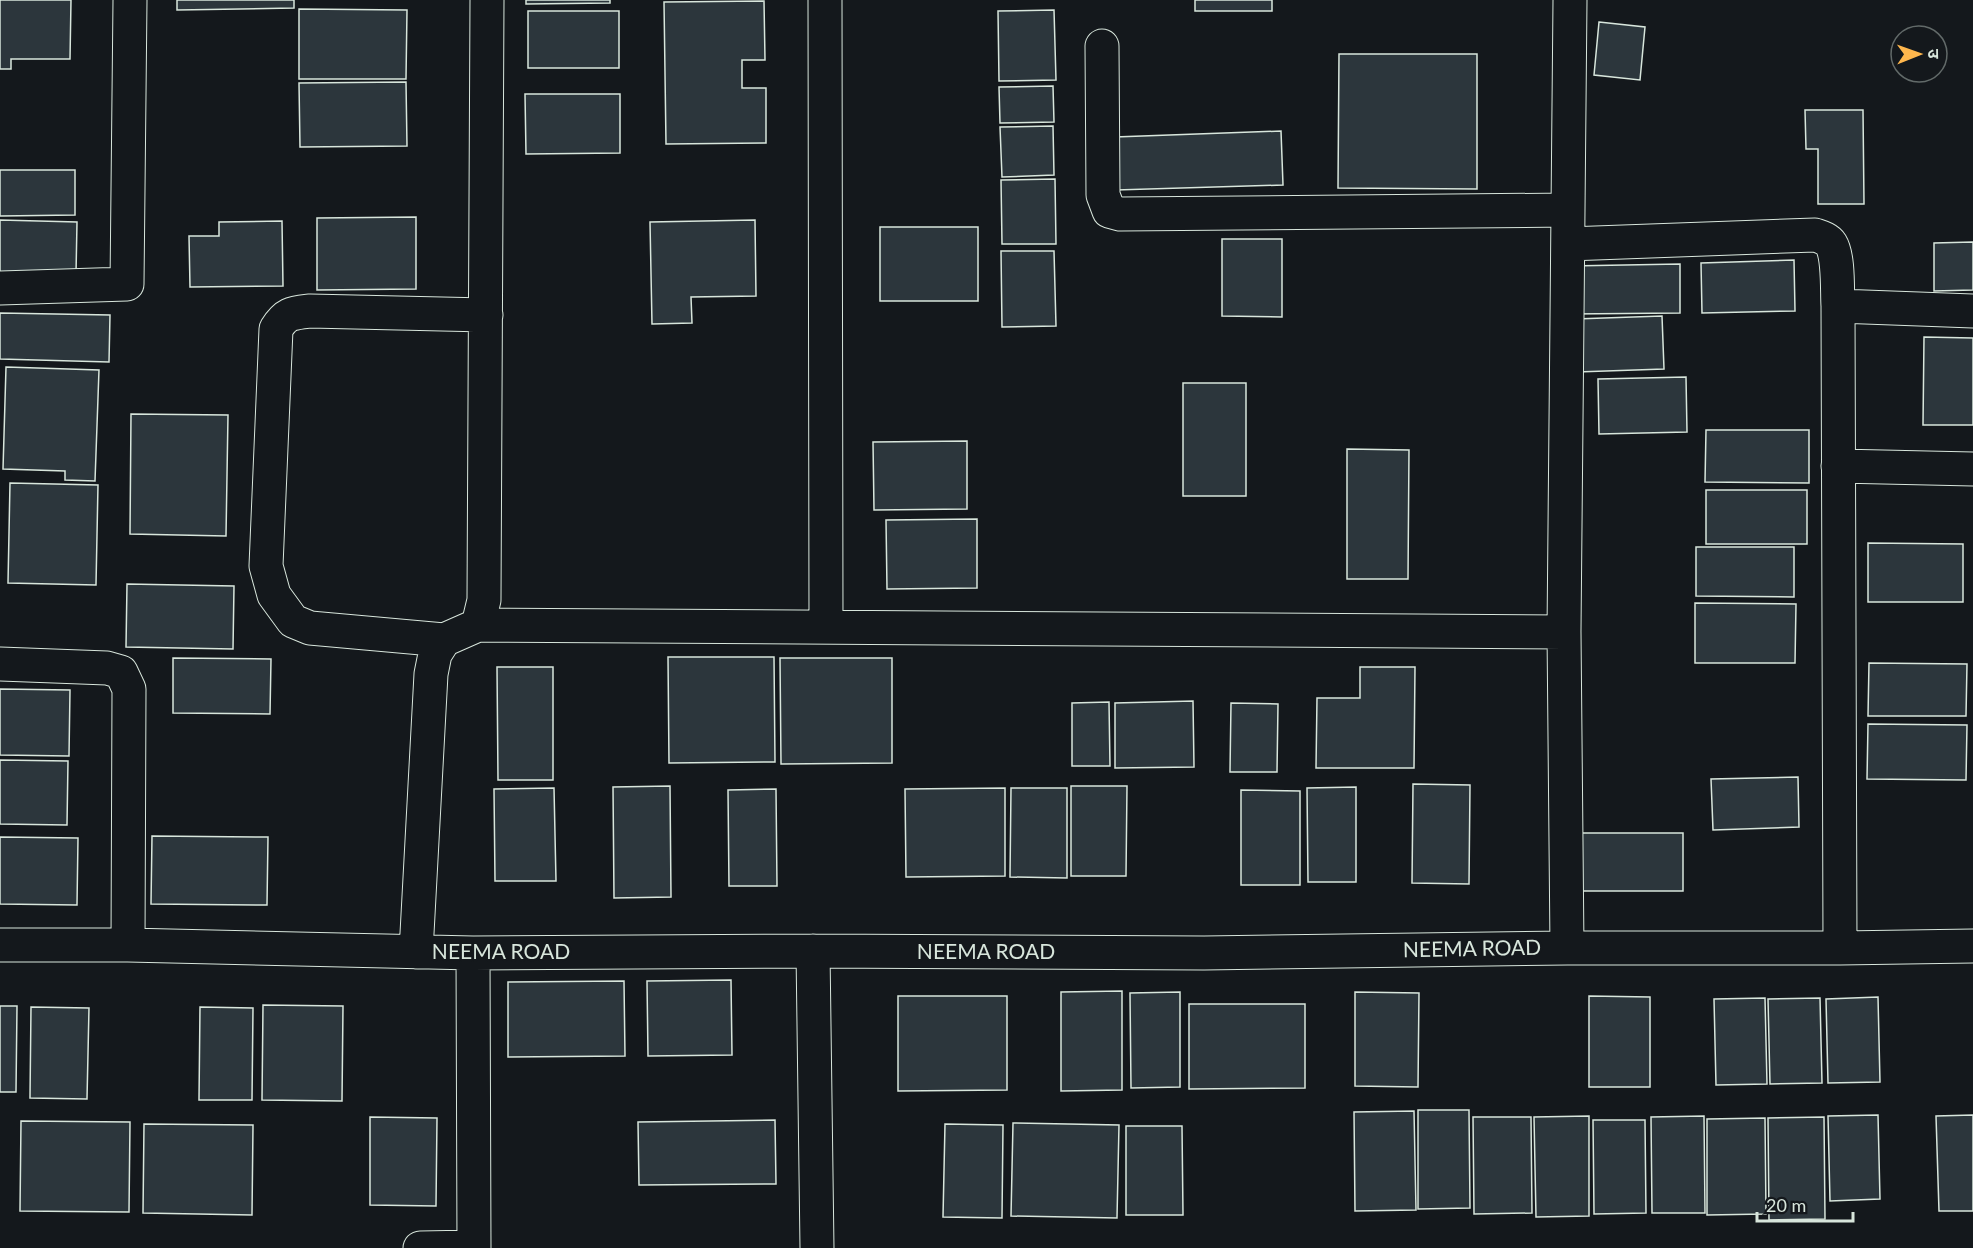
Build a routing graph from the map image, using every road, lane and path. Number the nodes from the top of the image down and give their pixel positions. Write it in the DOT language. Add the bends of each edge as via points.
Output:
graph roads {
  1 [pos="130,0"];
  2 [pos="488,0"];
  3 [pos="825,0"];
  4 [pos="1570,0"];
  5 [pos="1101,46"];
  6 [pos="1568,210"];
  7 [pos="1568,244"];
  8 [pos="0,288"];
  9 [pos="1838,306"];
  10 [pos="1973,311"];
  11 [pos="486,315"];
  12 [pos="1838,466"];
  13 [pos="1973,469"];
  14 [pos="478,625"];
  15 [pos="826,627"];
  16 [pos="1564,632"];
  17 [pos="444,640"];
  18 [pos="0,664"];
  19 [pos="0,945"];
  20 [pos="128,945"];
  21 [pos="1973,946"];
  22 [pos="1567,948"];
  23 [pos="1840,948"];
  24 [pos="813,951"];
  25 [pos="416,952"];
  26 [pos="474,953"];
  27 [pos="474,1247"];
  28 [pos="420,1248"];
  29 [pos="818,1248"];
  1 -- 8 [label="street" via="127,284"];
  2 -- 11 [label="street"];
  3 -- 15 [label="street"];
  4 -- 6 [label="street"];
  5 -- 6 [label="street" via="1102,195 1109,211 1120,214"];
  6 -- 7 [label="street"];
  7 -- 9 [label="street" via="1815,235 1831,243 1835,254"];
  7 -- 16 [label="street"];
  9 -- 10 [label="street"];
  9 -- 12 [label="street"];
  11 -- 14 [label="street" via="484,600"];
  11 -- 17 [label="street" via="310,311 283,318 276,330 266,566 274,595 293,621 310,628"];
  12 -- 13 [label="street"];
  12 -- 23 [label="street"];
  14 -- 15 [label="street"];
  14 -- 17 [label="street"];
  15 -- 16 [label="street"];
  16 -- 22 [label="street"];
  17 -- 25 [label="street" via="435,654 431,674"];
  18 -- 20 [label="street" via="107,668 121,672 125,679 129,689"];
  19 -- 20 [label="street, NEEMA ROAD"];
  20 -- 25 [label="street, NEEMA ROAD"];
  21 -- 23 [label="street, NEEMA ROAD"];
  22 -- 23 [label="street, NEEMA ROAD"];
  22 -- 24 [label="street, NEEMA ROAD" via="1204,953"];
  24 -- 26 [label="street, NEEMA ROAD"];
  24 -- 29 [label="street"];
  25 -- 26 [label="street, NEEMA ROAD"];
  26 -- 27 [label="street"];
  27 -- 28 [label="street"];
}
